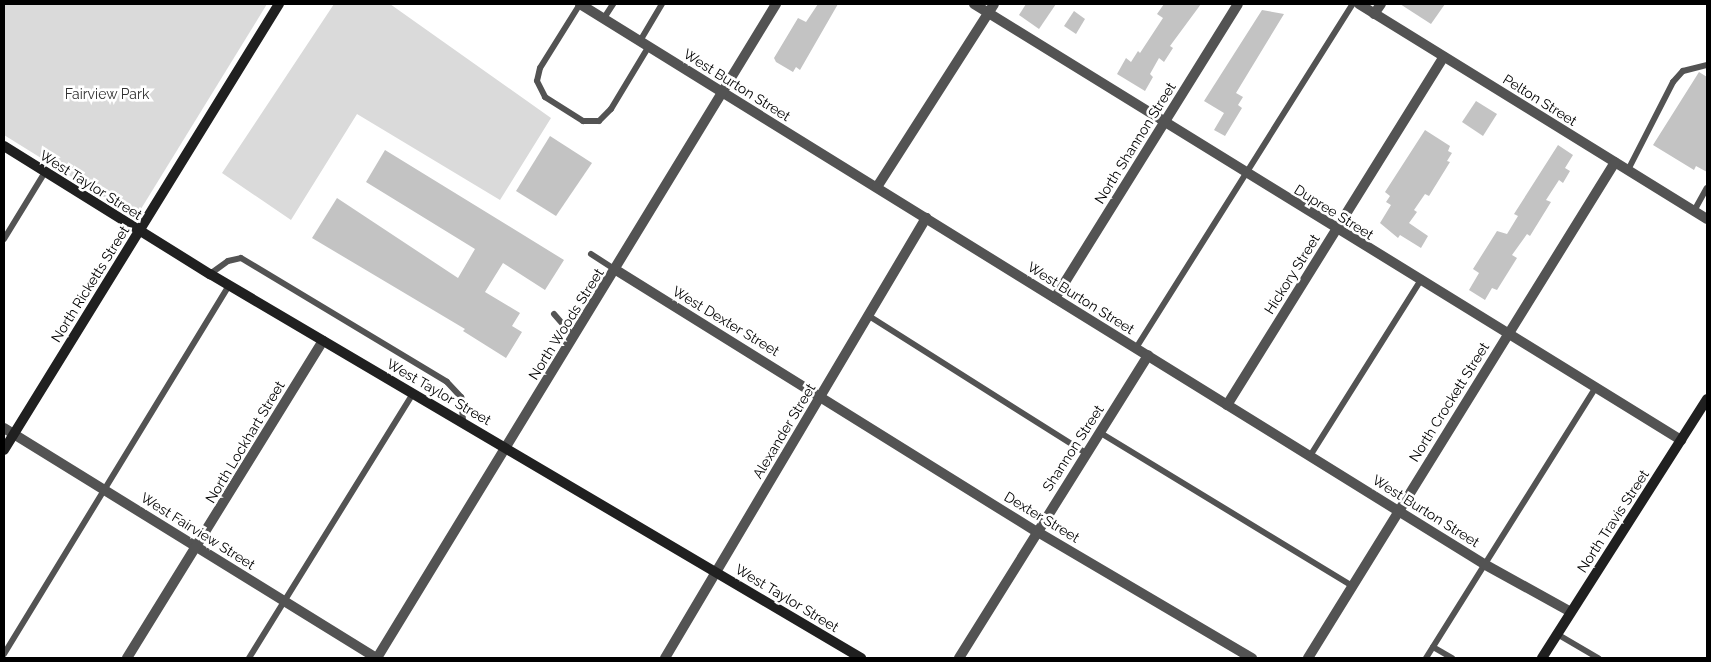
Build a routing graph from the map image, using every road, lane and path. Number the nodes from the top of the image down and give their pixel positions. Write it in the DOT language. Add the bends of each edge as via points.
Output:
graph roads {
  1 [pos="279,4"];
  2 [pos="580,4"];
  3 [pos="613,4"];
  4 [pos="662,4"];
  5 [pos="776,4"];
  6 [pos="974,4"];
  7 [pos="1238,4"];
  8 [pos="1353,4"];
  9 [pos="1359,4"];
  10 [pos="1381,4"];
  11 [pos="991,8"];
  12 [pos="1374,14"];
  13 [pos="604,18"];
  14 [pos="645,44"];
  15 [pos="1444,57"];
  16 [pos="1707,65"];
  17 [pos="724,92"];
  18 [pos="1164,123"];
  19 [pos="4,146"];
  20 [pos="1615,162"];
  21 [pos="1628,170"];
  22 [pos="45,172"];
  23 [pos="1246,174"];
  24 [pos="877,188"];
  25 [pos="1707,188"];
  26 [pos="1694,211"];
  27 [pos="926,218"];
  28 [pos="1707,219"];
  29 [pos="1335,230"];
  30 [pos="139,232"];
  31 [pos="4,239"];
  32 [pos="591,254"];
  33 [pos="616,270"];
  34 [pos="210,274"];
  35 [pos="1420,282"];
  36 [pos="229,286"];
  37 [pos="1055,298"];
  38 [pos="554,314"];
  39 [pos="869,316"];
  40 [pos="1507,336"];
  41 [pos="574,337"];
  42 [pos="323,341"];
  43 [pos="1136,348"];
  44 [pos="1148,355"];
  45 [pos="1595,389"];
  46 [pos="413,393"];
  47 [pos="822,395"];
  48 [pos="1707,400"];
  49 [pos="1227,404"];
  50 [pos="463,422"];
  51 [pos="4,428"];
  52 [pos="1099,432"];
  53 [pos="14,434"];
  54 [pos="1681,440"];
  55 [pos="506,446"];
  56 [pos="4,450"];
  57 [pos="1086,453"];
  58 [pos="1310,456"];
  59 [pos="105,489"];
  60 [pos="1398,510"];
  61 [pos="1036,531"];
  62 [pos="198,546"];
  63 [pos="1484,564"];
  64 [pos="716,571"];
  65 [pos="1352,586"];
  66 [pos="285,600"];
  67 [pos="1570,612"];
  68 [pos="1557,634"];
  69 [pos="1433,647"];
  70 [pos="4,654"];
  71 [pos="127,658"];
  72 [pos="250,658"];
  73 [pos="377,658"];
  74 [pos="665,658"];
  75 [pos="861,658"];
  76 [pos="959,658"];
  77 [pos="1252,658"];
  78 [pos="1308,658"];
  79 [pos="1426,658"];
  80 [pos="1452,658"];
  81 [pos="1542,658"];
  82 [pos="1598,658"];
  1 -- 30 [label="main road, North Ricketts Street"];
  2 -- 13 [label="street, West Burton Street"];
  2 -- 14 [label="lane" via="540,68 537,81 545,97 583,121 599,121 611,109"];
  3 -- 13 [label="lane"];
  4 -- 14 [label="lane"];
  5 -- 17 [label="street, North Woods Street"];
  6 -- 11 [label="street, Dupree Street"];
  7 -- 18 [label="street, North Shannon Street"];
  8 -- 23 [label="lane"];
  9 -- 12 [label="street, Pelton Street"];
  10 -- 12 [label="street"];
  11 -- 18 [label="street, Dupree Street"];
  11 -- 24 [label="street"];
  12 -- 15 [label="street, Pelton Street"];
  13 -- 14 [label="street, West Burton Street"];
  14 -- 17 [label="street, West Burton Street"];
  15 -- 20 [label="street, Pelton Street"];
  15 -- 29 [label="street, Hickory Street"];
  16 -- 21 [label="lane" via="1684,71 1673,82"];
  17 -- 24 [label="street, West Burton Street"];
  17 -- 33 [label="street, North Woods Street"];
  18 -- 23 [label="street, Dupree Street"];
  18 -- 37 [label="street, North Shannon Street"];
  19 -- 22 [label="main road, West Taylor Street"];
  20 -- 21 [label="street, Pelton Street"];
  20 -- 40 [label="street, North Crockett Street"];
  21 -- 26 [label="street, Pelton Street"];
  22 -- 30 [label="main road, West Taylor Street"];
  22 -- 31 [label="lane"];
  23 -- 29 [label="street, Dupree Street"];
  23 -- 43 [label="lane"];
  24 -- 27 [label="street, West Burton Street"];
  25 -- 26 [label="lane"];
  26 -- 28 [label="street, Pelton Street"];
  27 -- 37 [label="street, West Burton Street"];
  27 -- 39 [label="street, Alexander Street"];
  29 -- 35 [label="street, Dupree Street"];
  29 -- 49 [label="street, Hickory Street"];
  30 -- 34 [label="main road, West Taylor Street"];
  30 -- 53 [label="main road, North Ricketts Street"];
  32 -- 33 [label="lane"];
  33 -- 41 [label="street, North Woods Street"];
  33 -- 47 [label="street, West Dexter Street"];
  34 -- 36 [label="main road, West Taylor Street"];
  34 -- 50 [label="lane" via="228,261 241,258 447,382 461,397"];
  35 -- 40 [label="street, Dupree Street"];
  35 -- 58 [label="lane"];
  36 -- 42 [label="main road, West Taylor Street"];
  36 -- 59 [label="lane"];
  37 -- 43 [label="street, West Burton Street"];
  38 -- 41 [label="lane"];
  39 -- 47 [label="street, Alexander Street"];
  39 -- 57 [label="lane"];
  40 -- 45 [label="street, Dupree Street"];
  40 -- 60 [label="street, North Crockett Street"];
  41 -- 55 [label="street, North Woods Street"];
  42 -- 46 [label="main road, West Taylor Street"];
  42 -- 62 [label="street, North Lockhart Street"];
  43 -- 44 [label="street, West Burton Street"];
  44 -- 49 [label="street, West Burton Street"];
  44 -- 52 [label="street, Shannon Street"];
  45 -- 54 [label="street, Dupree Street"];
  45 -- 63 [label="lane"];
  46 -- 50 [label="main road, West Taylor Street"];
  46 -- 66 [label="lane"];
  47 -- 61 [label="street, Dexter Street"];
  47 -- 64 [label="street, Alexander Street"];
  48 -- 54 [label="main road, North Travis Street"];
  49 -- 58 [label="street, West Burton Street"];
  50 -- 55 [label="main road, West Taylor Street"];
  51 -- 53 [label="street, West Fairview Street"];
  52 -- 57 [label="street, Shannon Street"];
  52 -- 65 [label="lane"];
  53 -- 56 [label="main road, North Ricketts Street"];
  53 -- 59 [label="street, West Fairview Street"];
  54 -- 67 [label="main road, North Travis Street"];
  55 -- 64 [label="main road, West Taylor Street"];
  55 -- 73 [label="street, North Woods Street"];
  57 -- 61 [label="street, Shannon Street"];
  58 -- 60 [label="street, West Burton Street"];
  59 -- 62 [label="street, West Fairview Street"];
  59 -- 70 [label="lane"];
  60 -- 63 [label="street, West Burton Street"];
  60 -- 65 [label="street, North Crockett Street"];
  61 -- 76 [label="street, Shannon Street"];
  61 -- 77 [label="street, Dexter Street"];
  62 -- 66 [label="street, West Fairview Street"];
  62 -- 71 [label="street, North Lockhart Street"];
  63 -- 67 [label="street, West Burton Street"];
  63 -- 69 [label="lane"];
  64 -- 74 [label="street, Alexander Street"];
  64 -- 75 [label="main road, West Taylor Street"];
  65 -- 78 [label="street, North Crockett Street"];
  66 -- 72 [label="lane"];
  66 -- 73 [label="street, West Fairview Street"];
  67 -- 68 [label="main road, North Travis Street"];
  68 -- 81 [label="main road, North Travis Street"];
  68 -- 82 [label="lane"];
  69 -- 79 [label="lane"];
  69 -- 80 [label="lane"];
}
